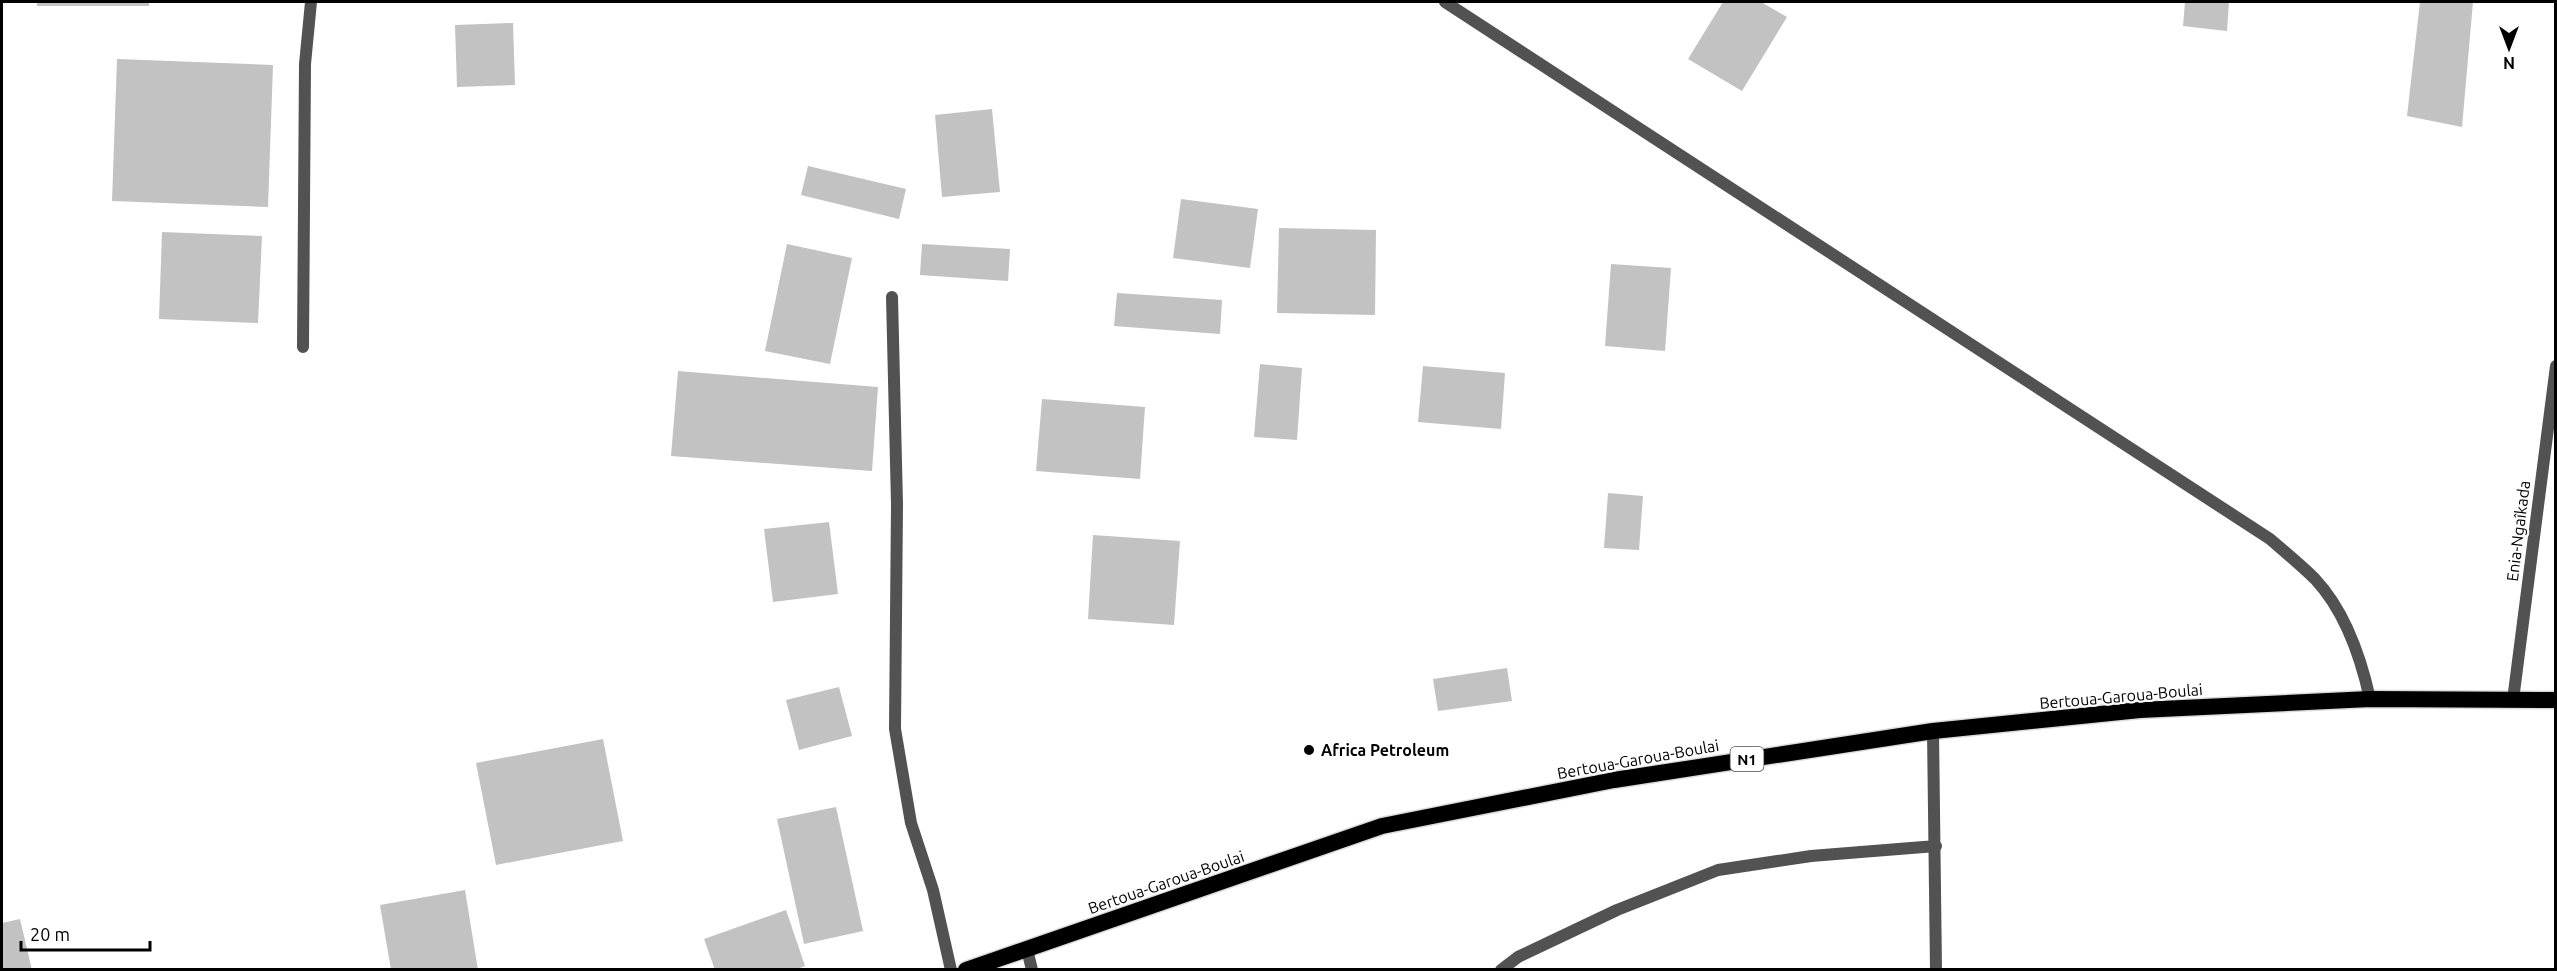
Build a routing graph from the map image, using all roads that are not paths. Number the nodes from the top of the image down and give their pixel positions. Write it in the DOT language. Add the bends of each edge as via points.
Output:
graph roads {
  1 [pos="311,2"];
  2 [pos="1445,2"];
  3 [pos="892,297"];
  4 [pos="303,347"];
  5 [pos="2556,366"];
  6 [pos="2370,699"];
  7 [pos="2513,700"];
  8 [pos="2556,700"];
  9 [pos="1934,731"];
  10 [pos="1936,846"];
  11 [pos="1027,949"];
  12 [pos="951,969"];
  13 [pos="966,969"];
  14 [pos="1032,969"];
  15 [pos="1501,969"];
  16 [pos="1936,969"];
  1 -- 4 [label="street" via="305,64"];
  2 -- 6 [label="street" via="2270,539 2316,580 2345,625 2362,660"];
  3 -- 12 [label="street" via="897,504 895,729 911,823 933,890"];
  5 -- 7 [label="street, Enia-Ngaîkada"];
  6 -- 7 [label="highway, Bertoua-Garoua-Boulai / N1"];
  6 -- 9 [label="highway, Bertoua-Garoua-Boulai / N1" via="2140,710"];
  7 -- 8 [label="highway, Bertoua-Garoua-Boulai / N1"];
  9 -- 10 [label="street"];
  9 -- 11 [label="highway, Bertoua-Garoua-Boulai / N1" via="1614,780 1382,826"];
  10 -- 15 [label="street" via="1811,856 1718,870 1617,909"];
  10 -- 16 [label="street"];
  11 -- 13 [label="highway, Bertoua-Garoua-Boulai / N1"];
  11 -- 14 [label="street"];
}
